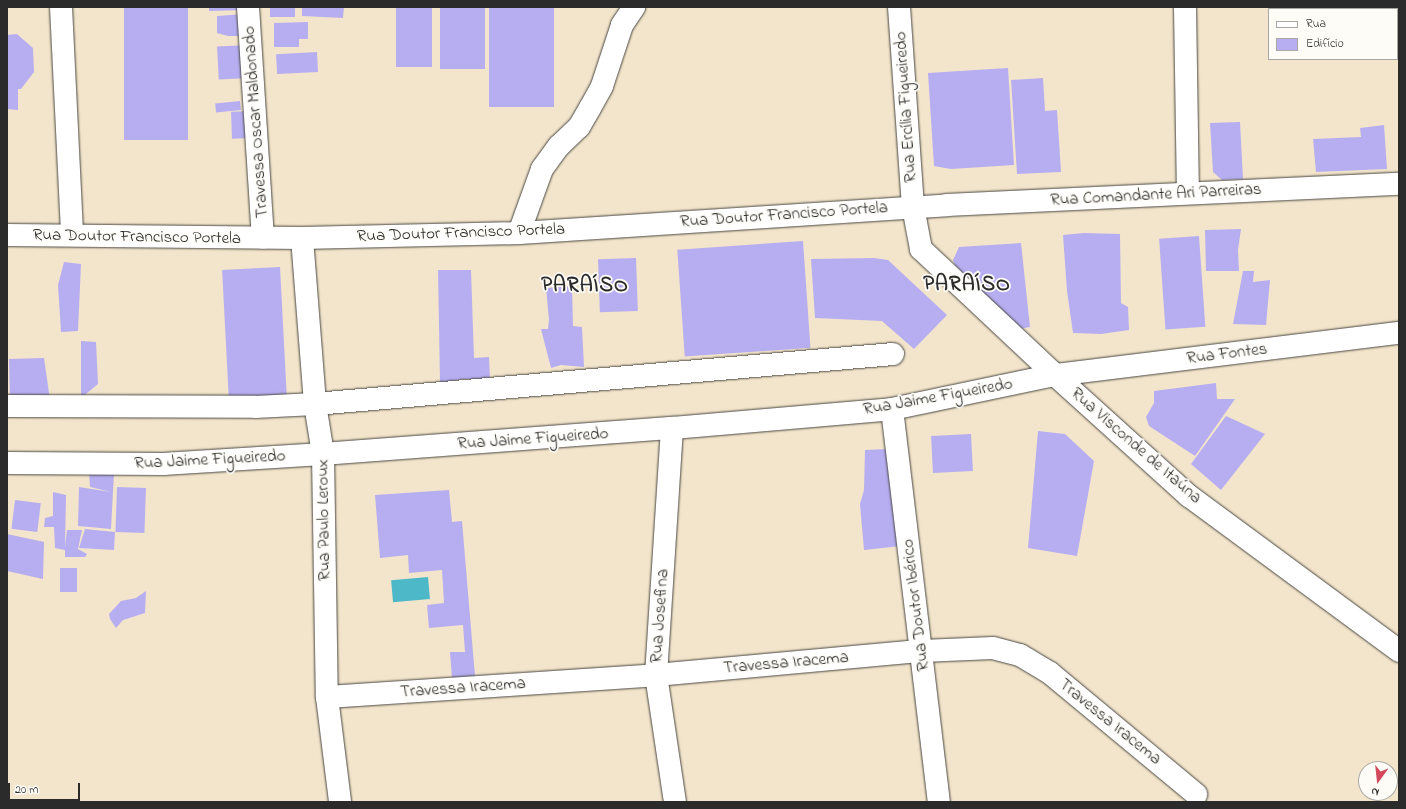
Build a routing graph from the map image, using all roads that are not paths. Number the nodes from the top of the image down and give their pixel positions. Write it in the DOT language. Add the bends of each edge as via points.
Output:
graph roads {
  1 [pos="61,7"];
  2 [pos="248,7"];
  3 [pos="634,7"];
  4 [pos="899,7"];
  5 [pos="1185,7"];
  6 [pos="1399,184"];
  7 [pos="1188,193"];
  8 [pos="913,207"];
  9 [pos="519,233"];
  10 [pos="72,235"];
  11 [pos="7,236"];
  12 [pos="263,238"];
  13 [pos="302,238"];
  14 [pos="1399,334"];
  15 [pos="893,354"];
  16 [pos="1055,375"];
  17 [pos="315,404"];
  18 [pos="7,406"];
  19 [pos="892,409"];
  20 [pos="672,428"];
  21 [pos="323,454"];
  22 [pos="7,463"];
  23 [pos="922,651"];
  24 [pos="1399,651"];
  25 [pos="656,675"];
  26 [pos="327,697"];
  27 [pos="1196,794"];
  28 [pos="340,802"];
  29 [pos="675,802"];
  30 [pos="939,802"];
  1 -- 10 [label="street"];
  2 -- 12 [label="street, Travessa Oscar Maldonado"];
  3 -- 9 [label="street" via="622,25 602,86 590,108 579,127 559,146 542,169"];
  4 -- 8 [label="street, Rua Ercília Figueiredo"];
  5 -- 7 [label="street"];
  6 -- 7 [label="street, Rua Comandante Ari Parreiras"];
  7 -- 8 [label="street, Rua Comandante Ari Parreiras"];
  8 -- 9 [label="street, Rua Doutor Francisco Portela"];
  8 -- 16 [label="street, Rua Visconde de Itaúna" via="921,249"];
  9 -- 13 [label="street, Rua Doutor Francisco Portela"];
  10 -- 11 [label="street, Rua Doutor Francisco Portela"];
  10 -- 12 [label="street, Rua Doutor Francisco Portela"];
  12 -- 13 [label="street, Rua Doutor Francisco Portela"];
  13 -- 17 [label="street, Rua Paulo Leroux"];
  14 -- 16 [label="street, Rua Fontes"];
  15 -- 17 [label="street"];
  16 -- 19 [label="street, Rua Jaime Figueiredo"];
  16 -- 24 [label="street, Rua Visconde de Itaúna" via="1189,496"];
  17 -- 18 [label="street"];
  17 -- 21 [label="street, Rua Paulo Leroux"];
  19 -- 20 [label="street, Rua Jaime Figueiredo"];
  19 -- 23 [label="street, Rua Doutor Ibérico"];
  20 -- 21 [label="street, Rua Jaime Figueiredo"];
  20 -- 25 [label="street, Rua Josefina"];
  21 -- 22 [label="street, Rua Jaime Figueiredo" via="163,464"];
  21 -- 26 [label="street, Rua Paulo Leroux"];
  23 -- 25 [label="street, Travessa Iracema"];
  23 -- 27 [label="street, Travessa Iracema" via="993,648 1020,655 1050,673"];
  23 -- 30 [label="street, Rua Doutor Ibérico"];
  25 -- 26 [label="street, Travessa Iracema"];
  25 -- 29 [label="street, Rua Josefina"];
  26 -- 28 [label="street, Rua Paulo Leroux"];
}
